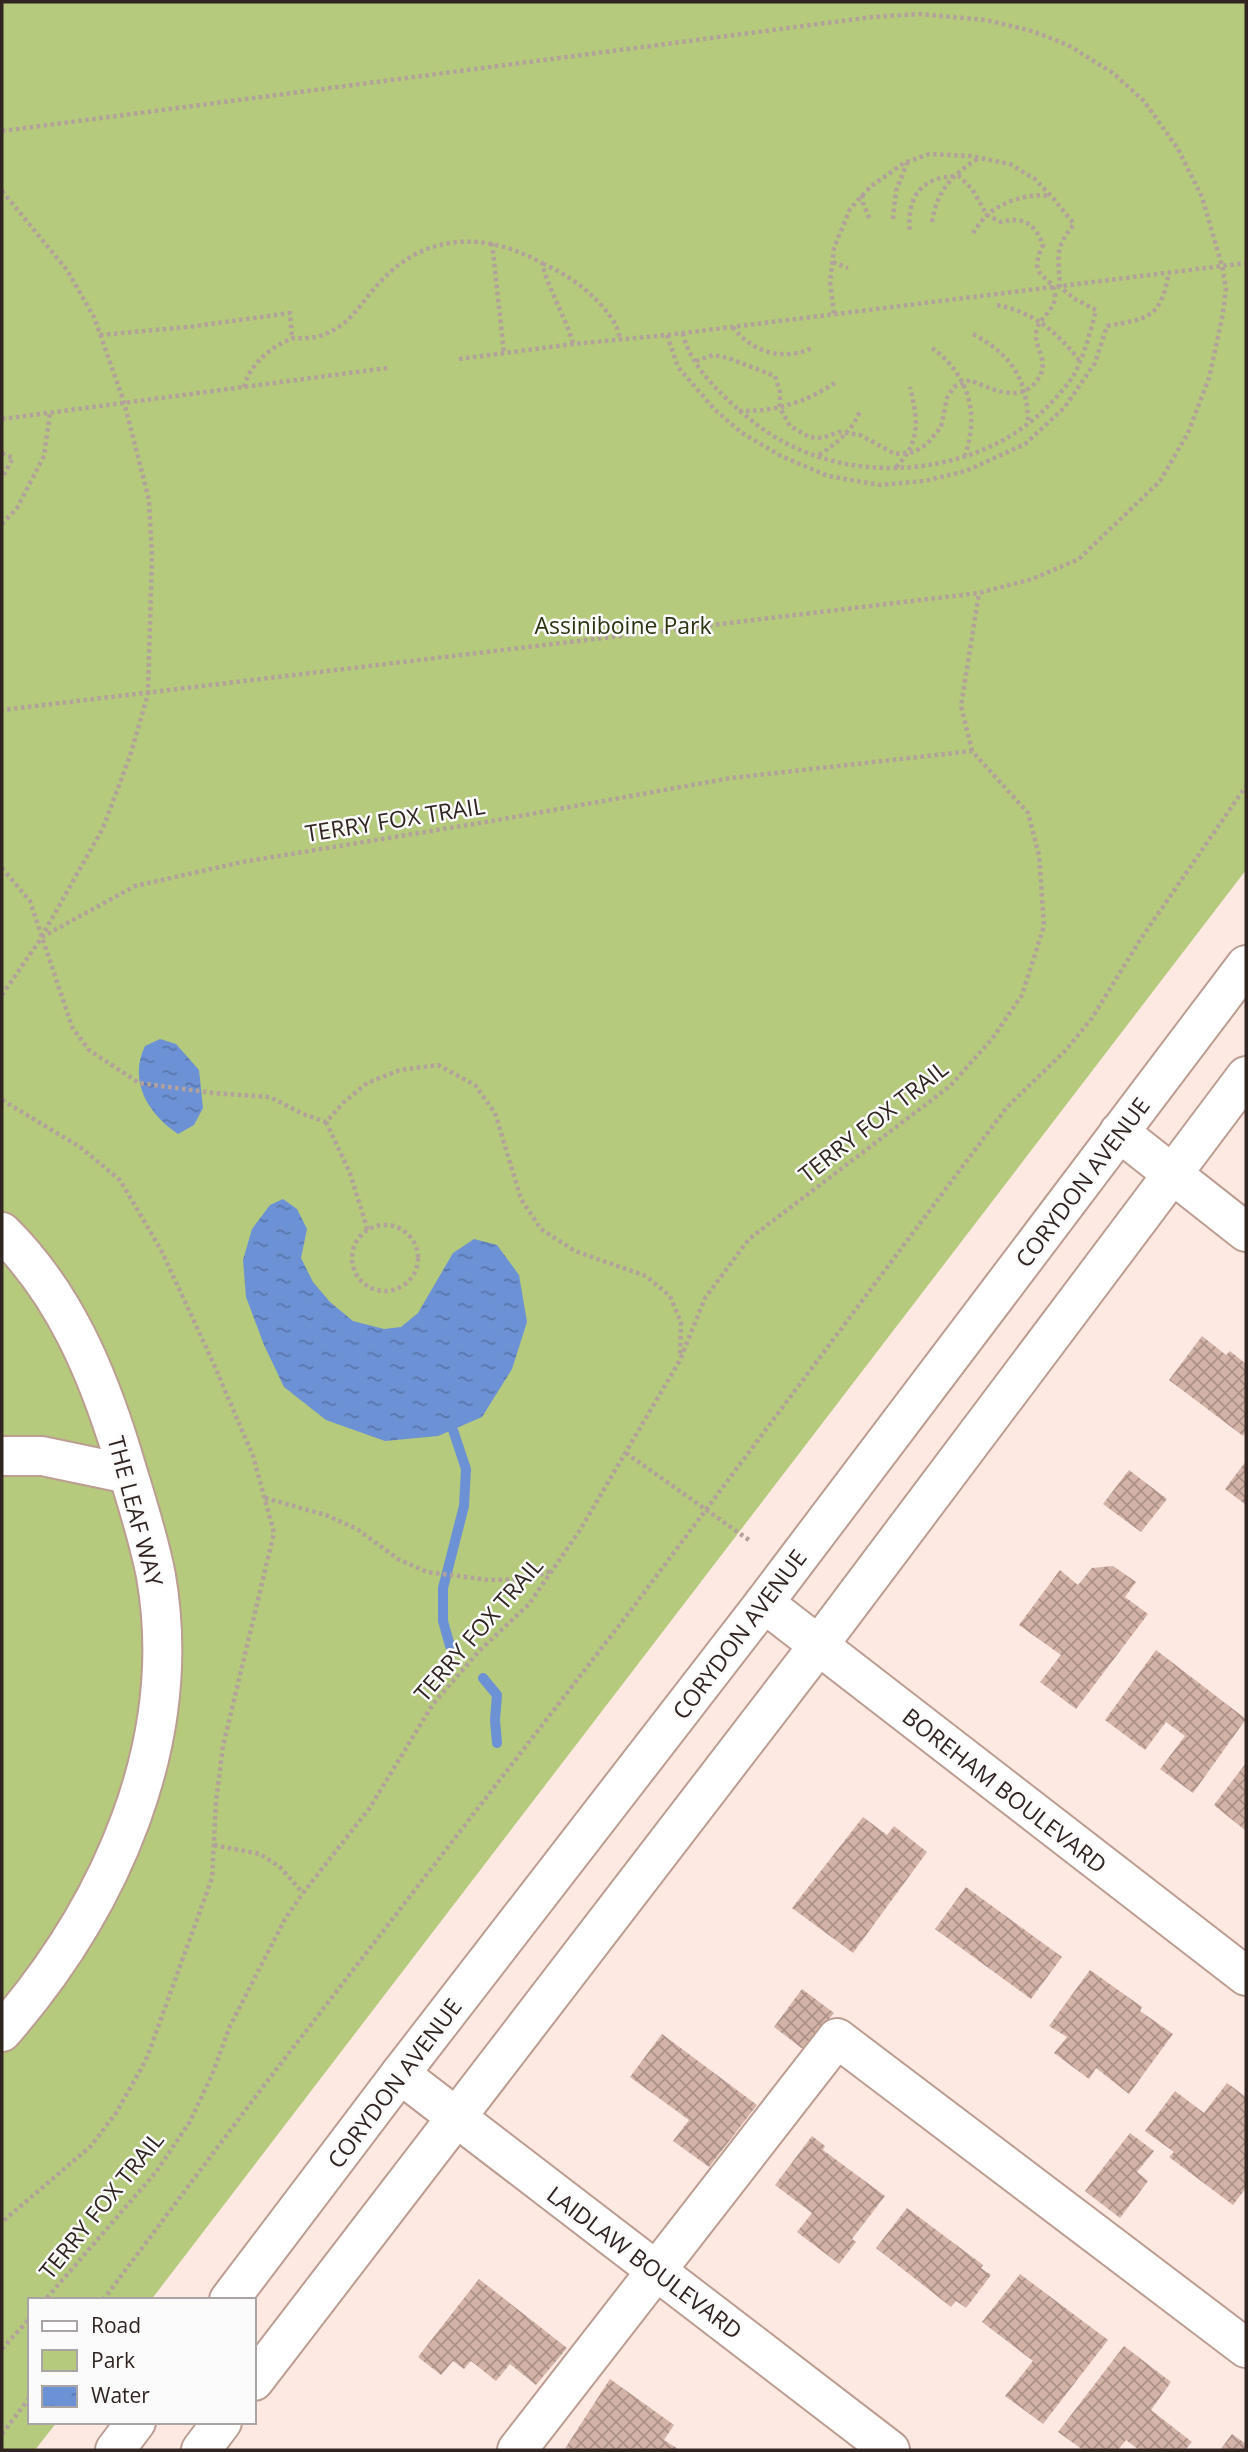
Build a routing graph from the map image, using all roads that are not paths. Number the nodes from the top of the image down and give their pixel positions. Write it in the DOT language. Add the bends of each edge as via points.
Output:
graph roads {
  1 [pos="1246,965"];
  2 [pos="1246,1076"];
  3 [pos="1119,1132"];
  4 [pos="1171,1174"];
  5 [pos="1246,1232"];
  6 [pos="2,1233"];
  7 [pos="2,1456"];
  8 [pos="128,1474"];
  9 [pos="764,1603"];
  10 [pos="818,1646"];
  11 [pos="1246,1976"];
  12 [pos="2,2032"];
  13 [pos="400,2074"];
  14 [pos="455,2117"];
  15 [pos="654,2270"];
  16 [pos="231,2298"];
  17 [pos="1246,2348"];
  18 [pos="256,2378"];
  19 [pos="134,2424"];
  20 [pos="220,2424"];
  21 [pos="115,2450"];
  22 [pos="201,2450"];
  23 [pos="517,2450"];
  24 [pos="890,2450"];
  1 -- 3 [label="main road, CORYDON AVENUE"];
  2 -- 4 [label="main road"];
  3 -- 4 [label="main road"];
  3 -- 9 [label="main road, CORYDON AVENUE"];
  4 -- 5 [label="main road"];
  4 -- 10 [label="main road"];
  6 -- 8 [label="main road, THE LEAF WAY" via="43,1278 73,1328 94,1372"];
  7 -- 8 [label="main road" via="42,1455"];
  8 -- 12 [label="main road, THE LEAF WAY" via="156,1576 162,1629 161,1686 144,1785 96,1897 32,1997"];
  9 -- 10 [label="main road, BOREHAM BOULEVARD"];
  9 -- 13 [label="main road, CORYDON AVENUE"];
  10 -- 11 [label="main road, BOREHAM BOULEVARD"];
  10 -- 14 [label="main road"];
  13 -- 14 [label="main road, LAIDLAW BOULEVARD"];
  13 -- 16 [label="main road, CORYDON AVENUE"];
  14 -- 15 [label="main road, LAIDLAW BOULEVARD"];
  14 -- 18 [label="main road"];
  15 -- 17 [label="main road" via="837,2038"];
  15 -- 23 [label="main road"];
  15 -- 24 [label="main road, LAIDLAW BOULEVARD"];
  19 -- 21 [label="main road"];
  20 -- 22 [label="main road"];
}
